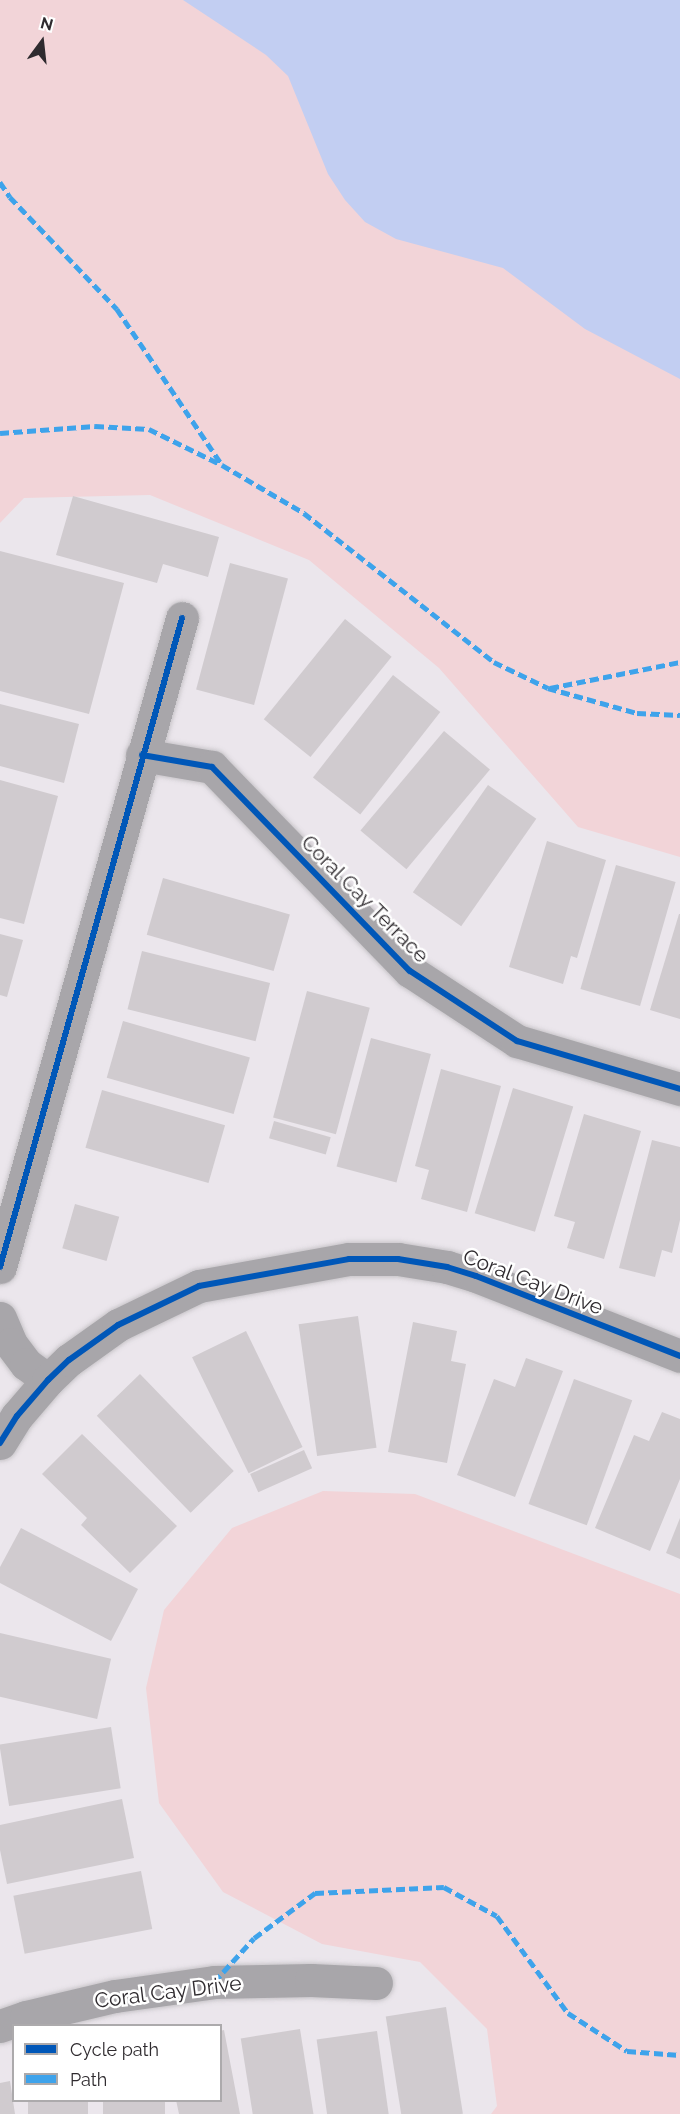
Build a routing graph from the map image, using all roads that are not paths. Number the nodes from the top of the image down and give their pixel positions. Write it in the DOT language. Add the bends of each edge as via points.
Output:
graph roads {
  1 [pos="182,618"];
  2 [pos="142,755"];
  3 [pos="680,1089"];
  4 [pos="0,1267"];
  5 [pos="0,1318"];
  6 [pos="680,1356"];
  7 [pos="48,1380"];
  8 [pos="0,1443"];
  9 [pos="376,1983"];
  10 [pos="0,2026"];
  1 -- 2 [label="street"];
  2 -- 3 [label="street, Coral Cay Terrace" via="212,767 410,971 517,1041"];
  2 -- 4 [label="street"];
  5 -- 7 [label="street" via="10,1344 26,1364"];
  6 -- 7 [label="street, Coral Cay Drive" via="447,1267 398,1259 349,1259 199,1286 118,1325"];
  7 -- 8 [label="street, Coral Cay Drive"];
  9 -- 10 [label="street, Coral Cay Drive" via="213,1982 115,1996"];
}
